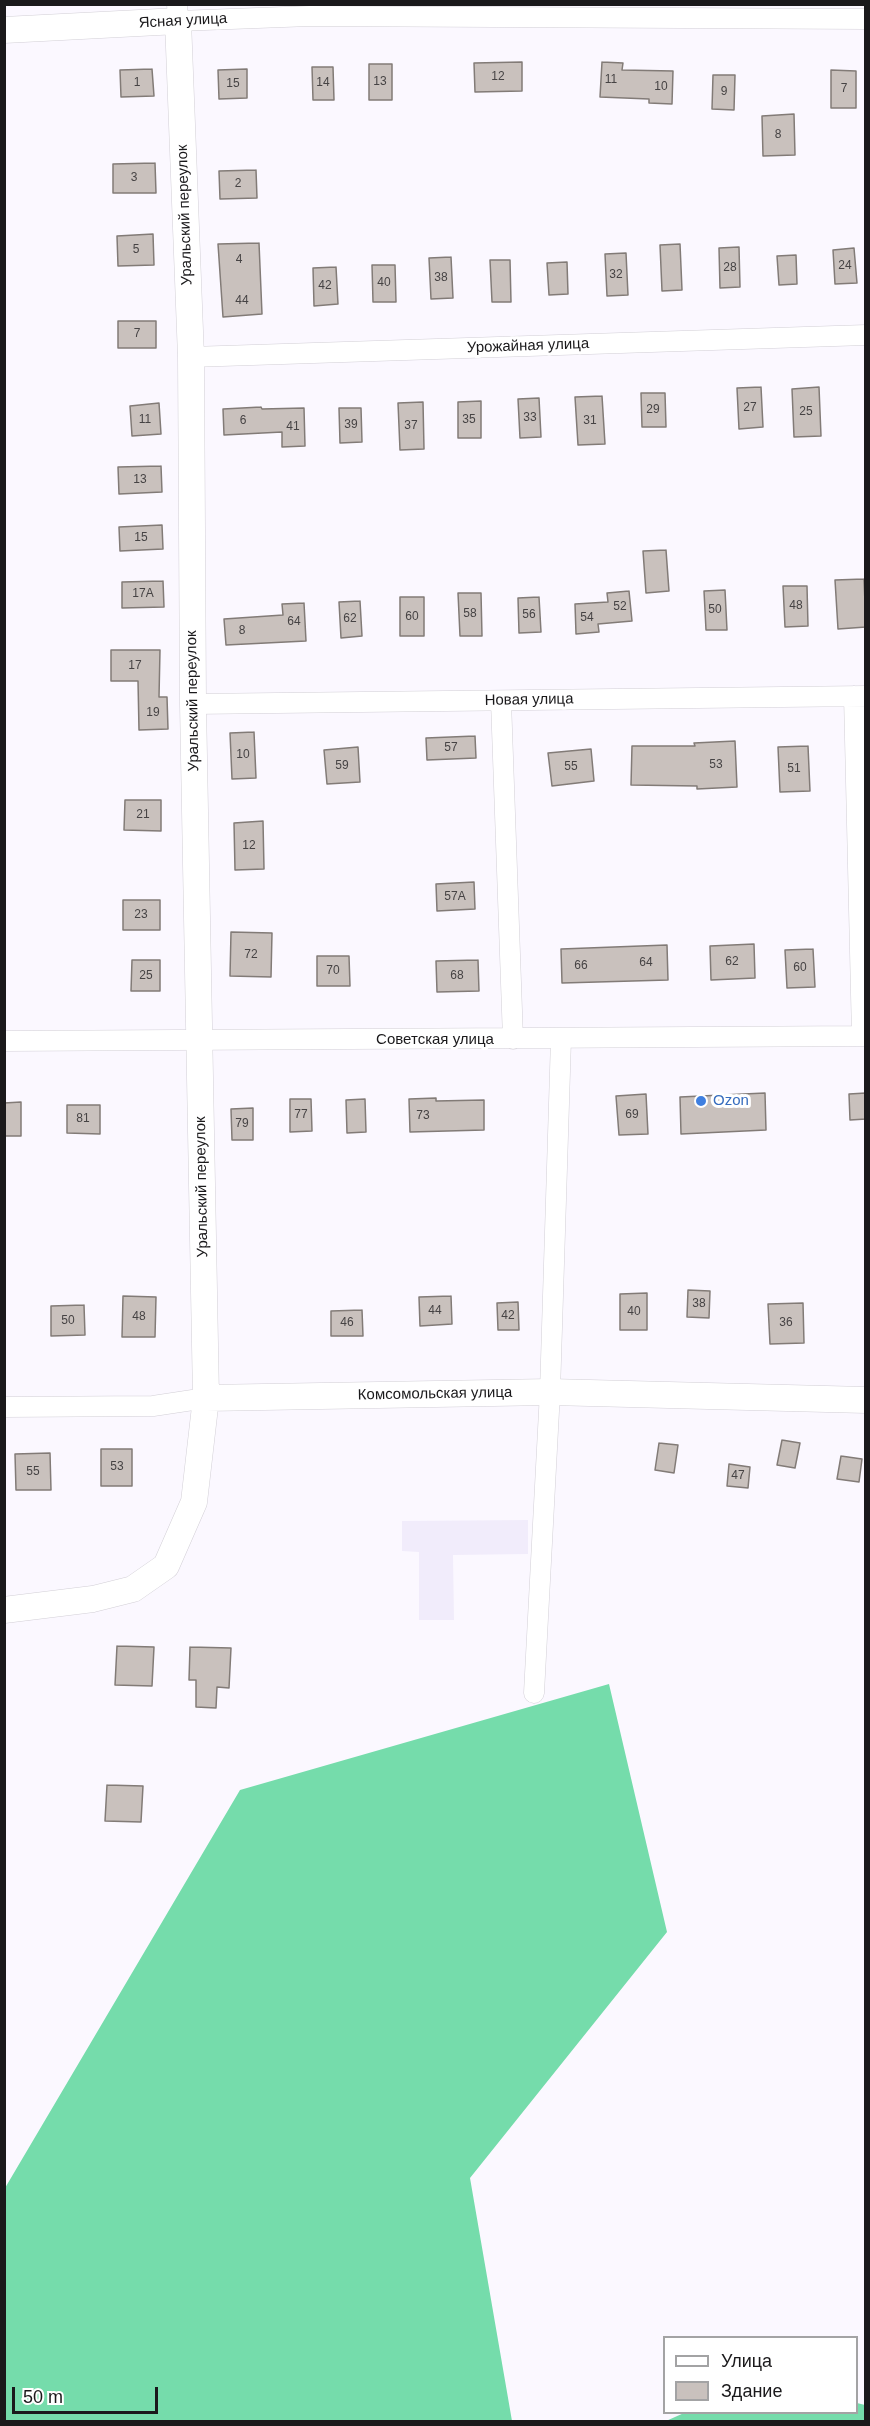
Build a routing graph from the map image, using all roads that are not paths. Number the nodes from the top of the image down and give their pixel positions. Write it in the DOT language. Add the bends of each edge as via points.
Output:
graph roads {
  1 [pos="178,13"];
  2 [pos="866,19"];
  3 [pos="4,30"];
  4 [pos="866,335"];
  5 [pos="191,357"];
  6 [pos="860,696"];
  7 [pos="501,700"];
  8 [pos="193,704"];
  9 [pos="864,1036"];
  10 [pos="513,1039"];
  11 [pos="561,1039"];
  12 [pos="4,1041"];
  13 [pos="200,1041"];
  14 [pos="550,1392"];
  15 [pos="206,1398"];
  16 [pos="866,1400"];
  17 [pos="4,1407"];
  18 [pos="4,1610"];
  19 [pos="534,1693"];
  1 -- 2 [label="street, Ясная улица"];
  1 -- 3 [label="street, Ясная улица"];
  1 -- 5 [label="street, Уральский переулок"];
  4 -- 5 [label="street, Урожайная улица"];
  5 -- 8 [label="street, Уральский переулок"];
  6 -- 7 [label="street, Новая улица"];
  6 -- 9 [label="street"];
  7 -- 8 [label="street, Новая улица"];
  7 -- 10 [label="street"];
  8 -- 13 [label="street, Уральский переулок"];
  9 -- 11 [label="street, Советская улица"];
  10 -- 11 [label="street, Советская улица"];
  10 -- 13 [label="street, Советская улица"];
  11 -- 14 [label="street"];
  12 -- 13 [label="street, Советская улица"];
  13 -- 15 [label="street, Уральский переулок"];
  14 -- 15 [label="street, Комсомольская улица"];
  14 -- 16 [label="street, Комсомольская улица"];
  14 -- 19 [label="street"];
  15 -- 17 [label="street, Комсомольская улица" via="153,1406"];
  15 -- 18 [label="street, Уральский переулок" via="194,1502 166,1566 133,1589 93,1599"];
}
